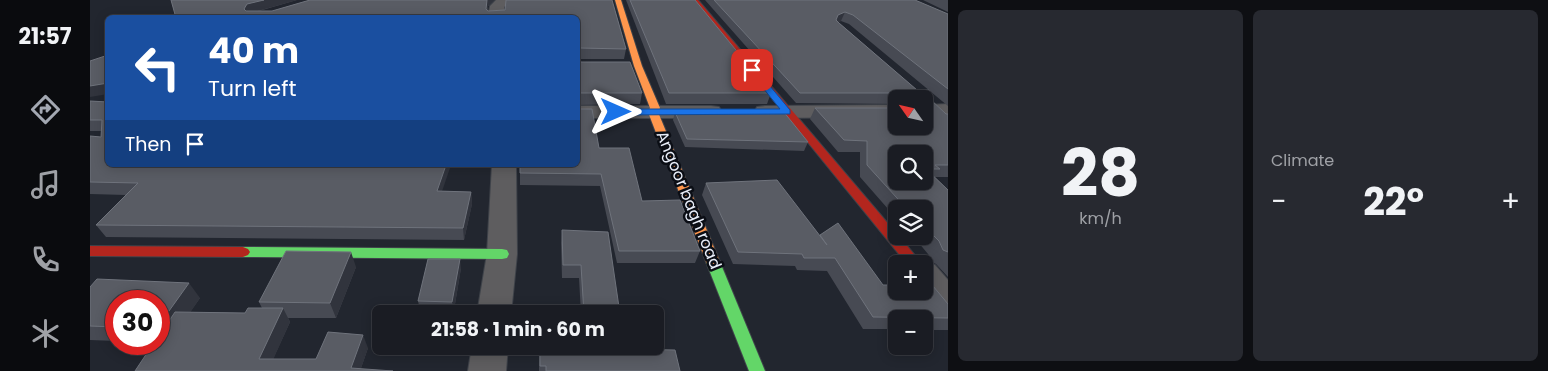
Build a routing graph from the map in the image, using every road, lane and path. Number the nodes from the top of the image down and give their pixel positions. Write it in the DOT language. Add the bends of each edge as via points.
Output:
graph roads {
  1 [pos="505,0"];
  2 [pos="618,0"];
  3 [pos="695,0"];
  4 [pos="496,15"];
  5 [pos="888,111"];
  6 [pos="580,112"];
  7 [pos="654,112"];
  8 [pos="787,112"];
  9 [pos="504,167"];
  10 [pos="90,252"];
  11 [pos="502,254"];
  12 [pos="907,255"];
  13 [pos="933,285"];
  14 [pos="948,304"];
  15 [pos="495,305"];
  16 [pos="489,355"];
  17 [pos="487,371"];
  18 [pos="757,371"];
  1 -- 4 [label="street" via="497,6"];
  2 -- 7 [label="street, Angoor bagh road" via="630,65"];
  3 -- 8 [label="street"];
  5 -- 8 [label="street"];
  6 -- 7 [label="street"];
  7 -- 8 [label="street"];
  7 -- 18 [label="street, Angoor bagh road"];
  8 -- 12 [label="street"];
  9 -- 11 [label="street"];
  10 -- 11 [label="street"];
  11 -- 15 [label="street"];
  13 -- 14 [label="street"];
  16 -- 17 [label="street"];
}
